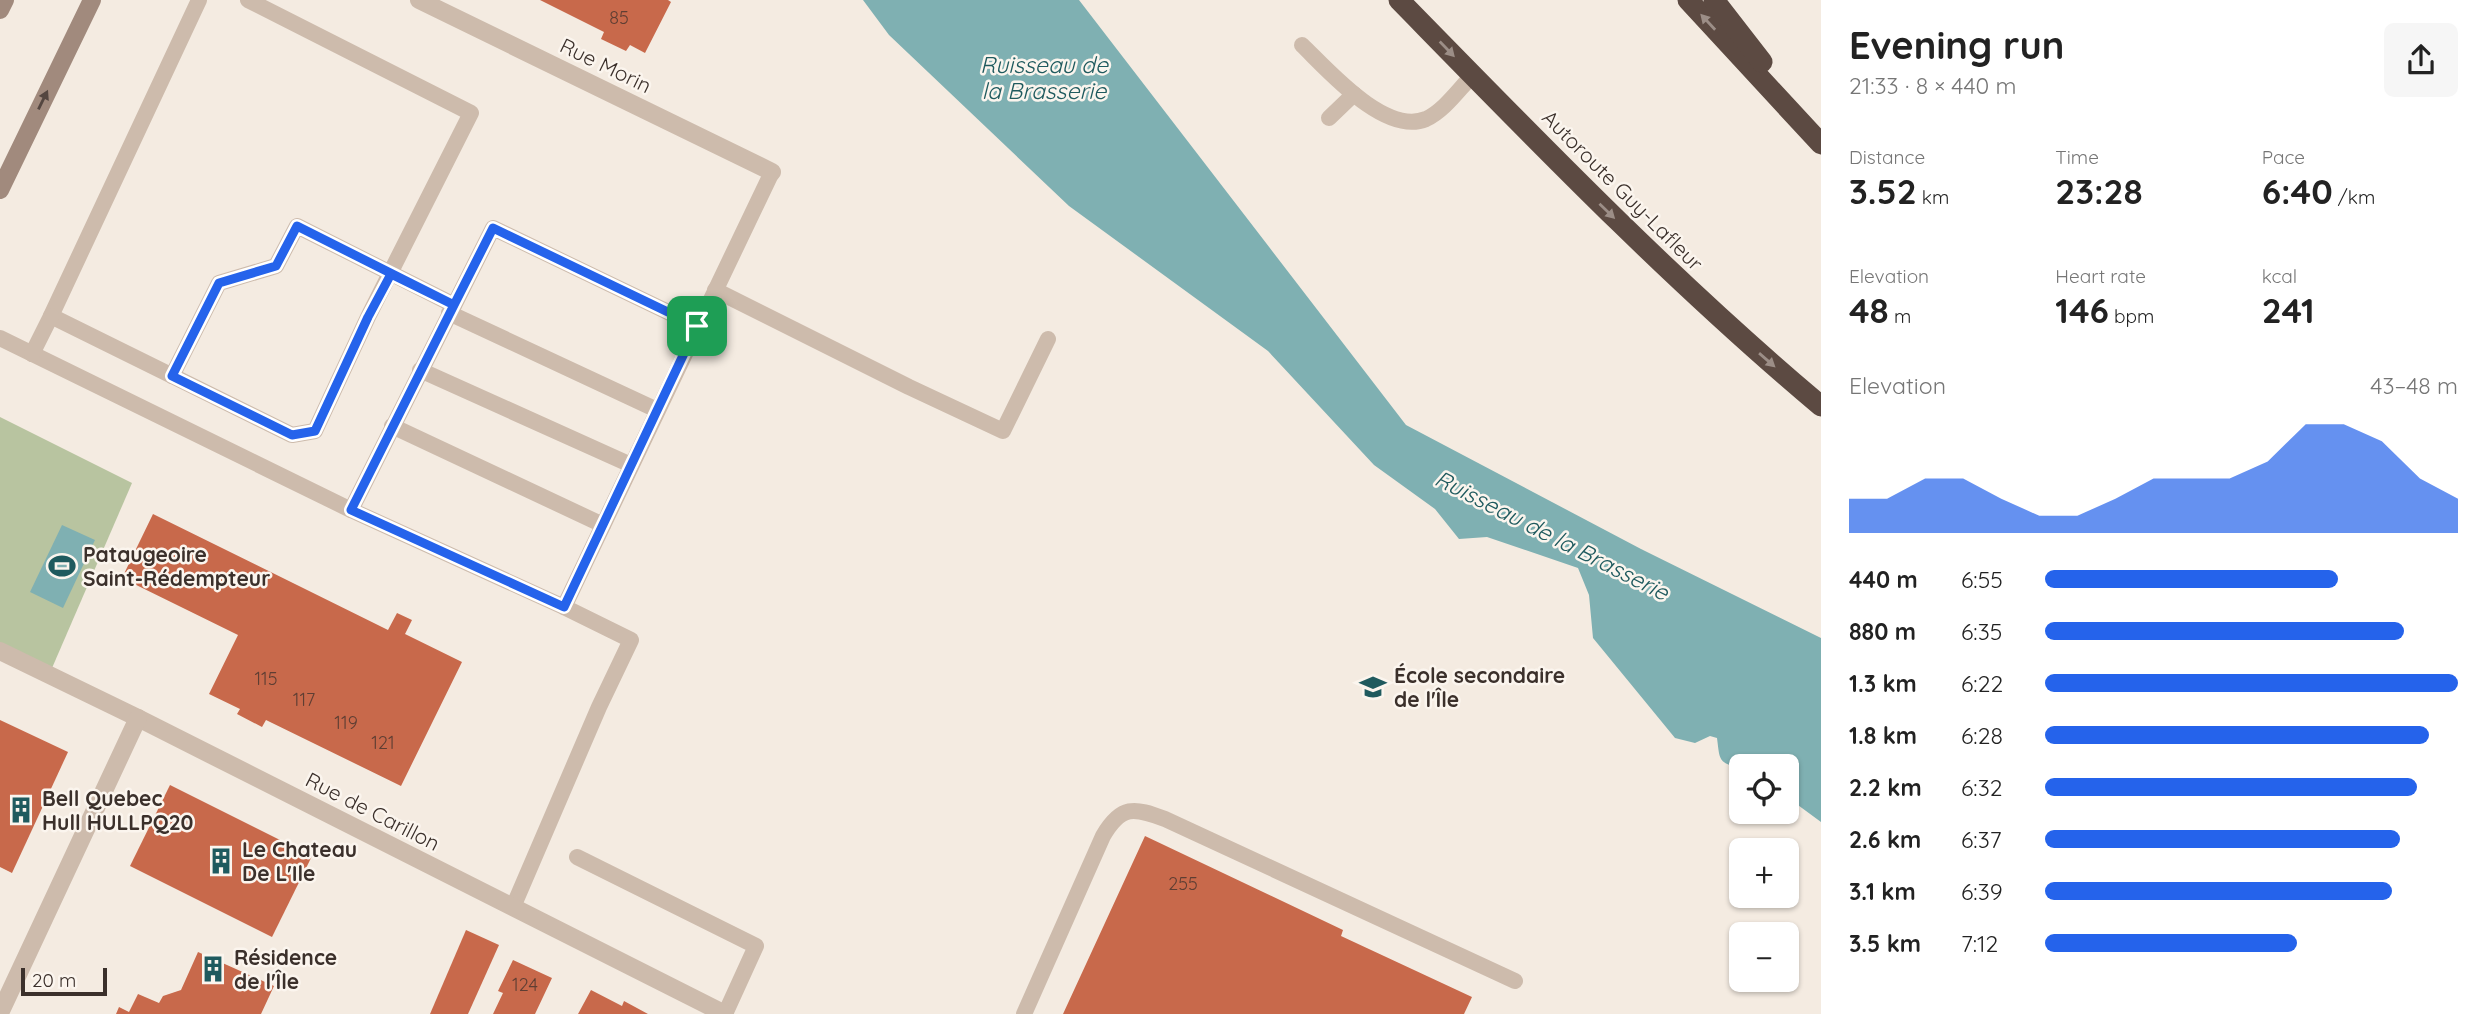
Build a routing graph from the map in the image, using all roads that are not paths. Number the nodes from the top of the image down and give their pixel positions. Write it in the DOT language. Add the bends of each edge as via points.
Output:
graph roads {
  1 [pos="5,0"];
  2 [pos="92,0"];
  3 [pos="199,0"];
  4 [pos="248,0"];
  5 [pos="419,0"];
  6 [pos="1399,0"];
  7 [pos="1688,0"];
  8 [pos="1714,0"];
  9 [pos="0,10"];
  10 [pos="1302,45"];
  11 [pos="1473,75"];
  12 [pos="1354,94"];
  13 [pos="1329,118"];
  14 [pos="1821,141"];
  15 [pos="772,172"];
  16 [pos="0,190"];
  17 [pos="391,274"];
  18 [pos="715,290"];
  19 [pos="452,309"];
  20 [pos="51,316"];
  21 [pos="697,326"];
  22 [pos="0,338"];
  23 [pos="1048,339"];
  24 [pos="32,354"];
  25 [pos="420,370"];
  26 [pos="172,376"];
  27 [pos="1821,406"];
  28 [pos="657,410"];
  29 [pos="392,426"];
  30 [pos="631,465"];
  31 [pos="351,510"];
  32 [pos="603,525"];
  33 [pos="564,607"];
  34 [pos="0,651"];
  35 [pos="138,718"];
  36 [pos="577,857"];
  37 [pos="513,907"];
  38 [pos="1515,981"];
  39 [pos="0,1013"];
  40 [pos="725,1014"];
  41 [pos="1024,1014"];
  1 -- 9 [label="main road"];
  16 -- 2 [label="main road, one-way"];
  3 -- 20 [label="lane"];
  4 -- 17 [label="lane" via="471,113"];
  5 -- 15 [label="street, Rue Morin"];
  6 -- 11 [label="highway, Autoroute Guy-Lafleur, one-way"];
  14 -- 7 [label="highway, one-way"];
  8 -- 14 [label="highway"];
  10 -- 12 [label="lane"];
  11 -- 12 [label="lane" via="1436,113 1418,121 1393,118"];
  11 -- 27 [label="highway, Autoroute Guy-Lafleur, one-way" via="1658,261"];
  12 -- 13 [label="lane"];
  15 -- 18 [label="lane"];
  17 -- 19 [label="lane"];
  17 -- 26 [label="lane" via="297,226 276,266 219,283"];
  17 -- 26 [label="lane" via="315,431 292,435"];
  18 -- 21 [label="lane"];
  18 -- 23 [label="lane" via="1003,431"];
  19 -- 21 [label="lane" via="493,228"];
  19 -- 25 [label="lane"];
  19 -- 28 [label="lane"];
  20 -- 24 [label="lane"];
  20 -- 26 [label="lane"];
  21 -- 28 [label="lane"];
  22 -- 24 [label="lane"];
  24 -- 31 [label="lane"];
  25 -- 29 [label="lane"];
  25 -- 30 [label="lane"];
  28 -- 30 [label="lane"];
  29 -- 31 [label="lane"];
  29 -- 32 [label="lane"];
  30 -- 32 [label="lane"];
  31 -- 33 [label="lane"];
  32 -- 33 [label="lane"];
  33 -- 37 [label="lane" via="631,640"];
  34 -- 35 [label="street, Rue de Carillon"];
  35 -- 37 [label="street, Rue de Carillon"];
  35 -- 39 [label="street"];
  36 -- 40 [label="lane" via="756,946"];
  37 -- 40 [label="street, Rue de Carillon"];
  38 -- 41 [label="lane" via="1165,819 1129,810 1118,815 1103,836"];
}
